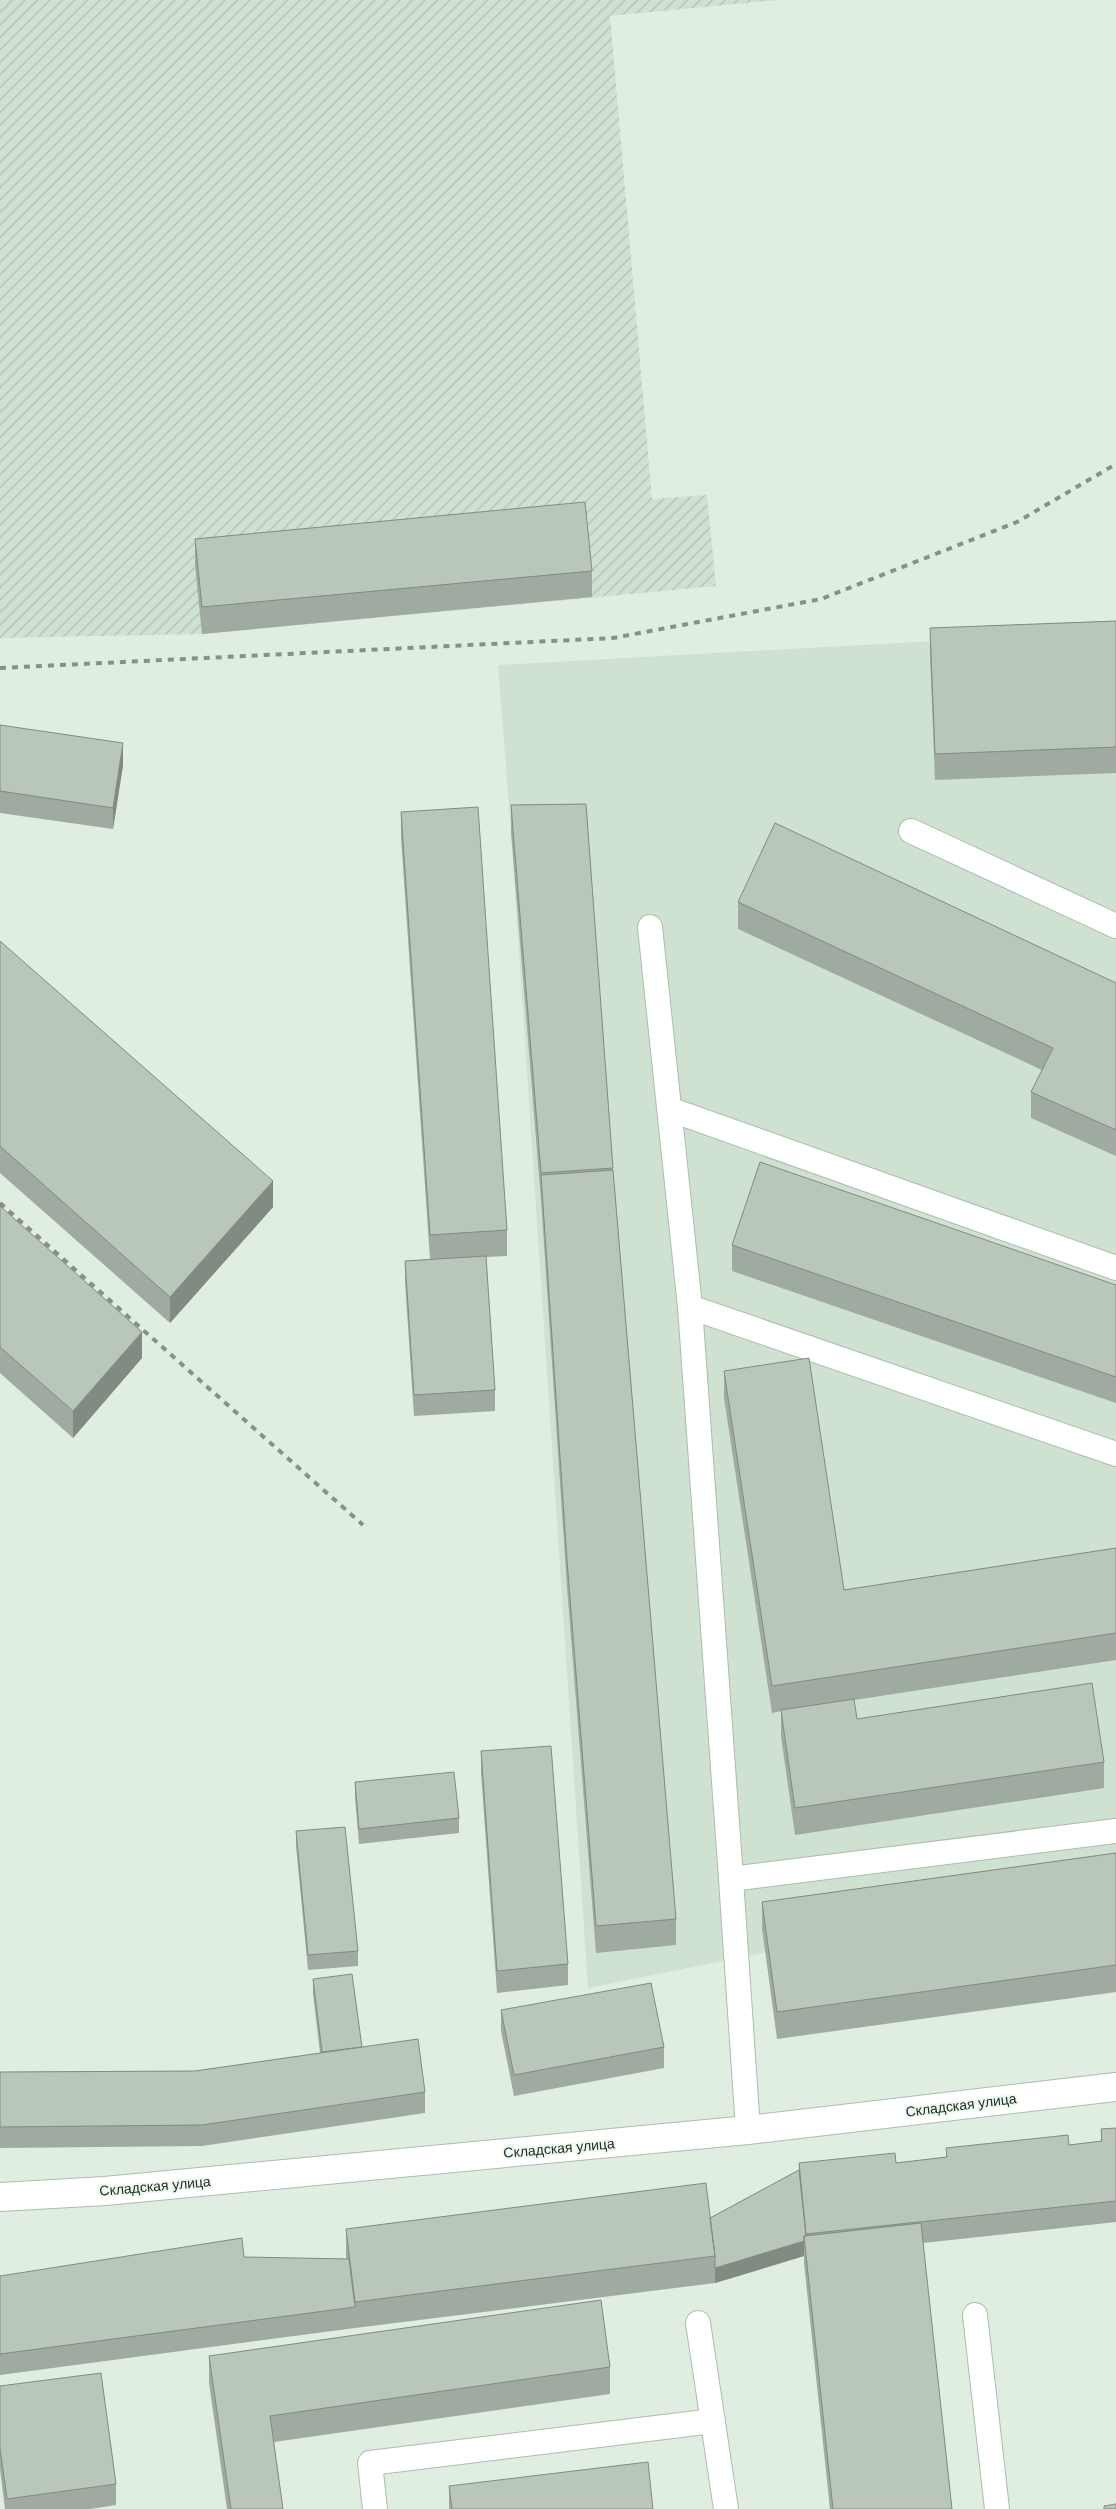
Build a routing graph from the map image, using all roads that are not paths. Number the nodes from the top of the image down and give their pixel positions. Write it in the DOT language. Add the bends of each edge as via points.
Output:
graph roads {
  1 [pos="911,831"];
  2 [pos="1116,926"];
  3 [pos="650,928"];
  4 [pos="669,1109"];
  5 [pos="1116,1268"];
  6 [pos="690,1308"];
  7 [pos="1116,1454"];
  8 [pos="1116,1831"];
  9 [pos="731,1879"];
  10 [pos="1116,2087"];
  11 [pos="748,2130"];
  12 [pos="0,2197"];
  13 [pos="975,2315"];
  14 [pos="698,2322"];
  15 [pos="713,2421"];
  16 [pos="375,2509"];
  17 [pos="726,2509"];
  18 [pos="997,2509"];
  1 -- 2 [label="lane"];
  3 -- 4 [label="lane"];
  4 -- 5 [label="lane"];
  4 -- 6 [label="lane"];
  6 -- 7 [label="lane"];
  6 -- 9 [label="lane"];
  8 -- 9 [label="lane"];
  9 -- 11 [label="lane"];
  10 -- 11 [label="street, Складская улица"];
  11 -- 12 [label="street, Складская улица" via="105,2191"];
  13 -- 18 [label="lane"];
  14 -- 15 [label="lane"];
  15 -- 16 [label="lane" via="370,2463"];
  15 -- 17 [label="lane"];
}
